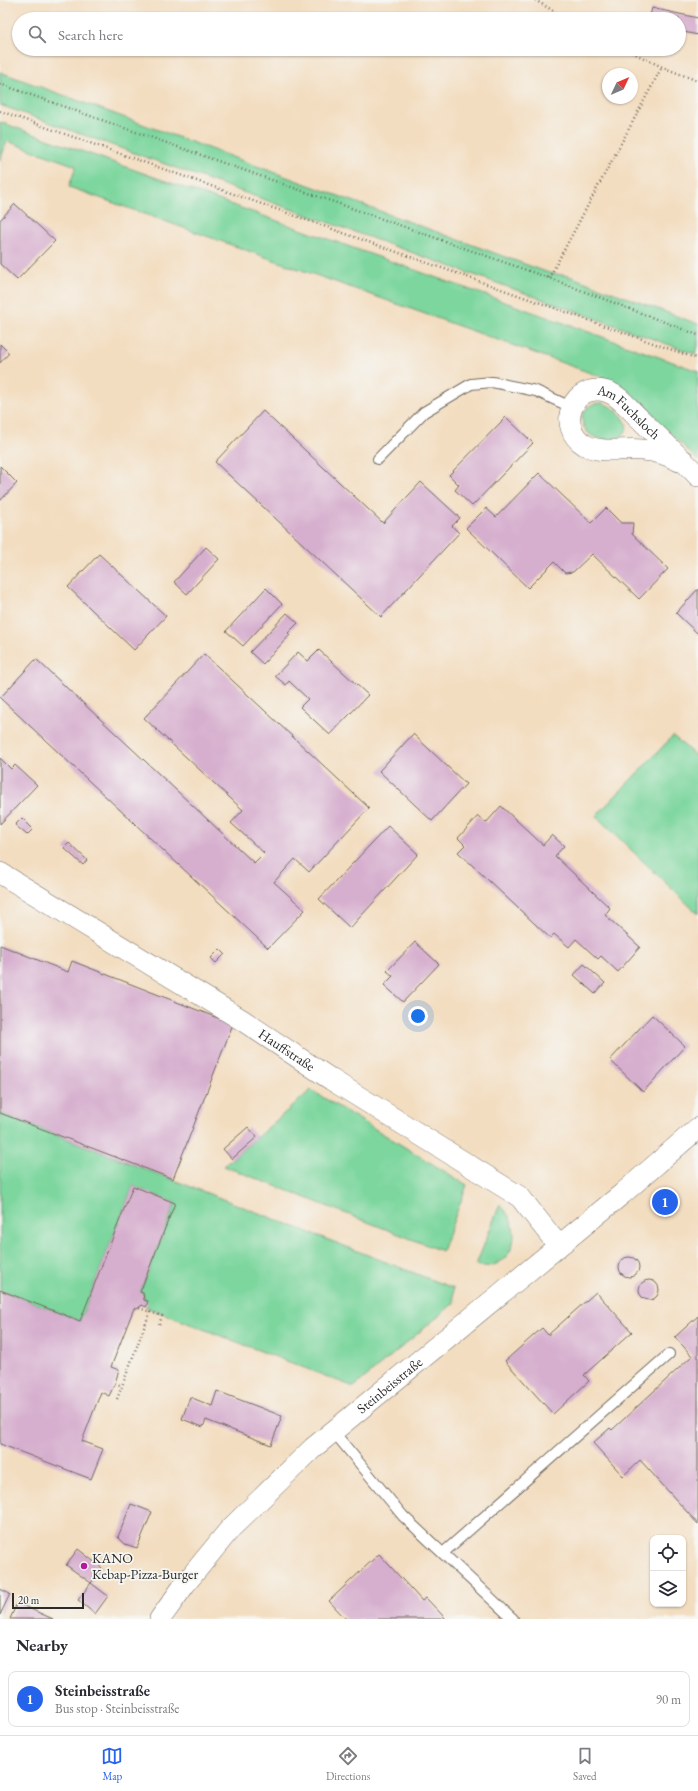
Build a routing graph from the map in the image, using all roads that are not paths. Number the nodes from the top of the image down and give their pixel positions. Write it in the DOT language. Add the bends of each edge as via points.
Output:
graph roads {
  1 [pos="572,407"];
  2 [pos="378,459"];
  3 [pos="683,460"];
  4 [pos="698,476"];
  5 [pos="0,873"];
  6 [pos="698,1128"];
  7 [pos="558,1245"];
  8 [pos="669,1354"];
  9 [pos="333,1431"];
  10 [pos="443,1553"];
  11 [pos="160,1619"];
  12 [pos="513,1619"];
  1 -- 2 [label="lane" via="522,388 492,382 471,384 424,412"];
  1 -- 3 [label="street, Am Fuchsloch" via="581,395 587,392 609,392 617,396"];
  1 -- 3 [label="street, Am Fuchsloch" via="569,412 570,426 576,436 589,447 603,450 656,451 679,461"];
  3 -- 4 [label="street, Am Fuchsloch"];
  5 -- 7 [label="street, Hauffstraße" via="242,1020 332,1080 520,1197"];
  6 -- 7 [label="street, Steinbeisstraße"];
  7 -- 9 [label="street, Steinbeisstraße"];
  8 -- 10 [label="lane"];
  9 -- 10 [label="lane" via="403,1516"];
  9 -- 11 [label="street, Steinbeisstraße" via="270,1488 230,1529"];
  10 -- 12 [label="lane"];
}
